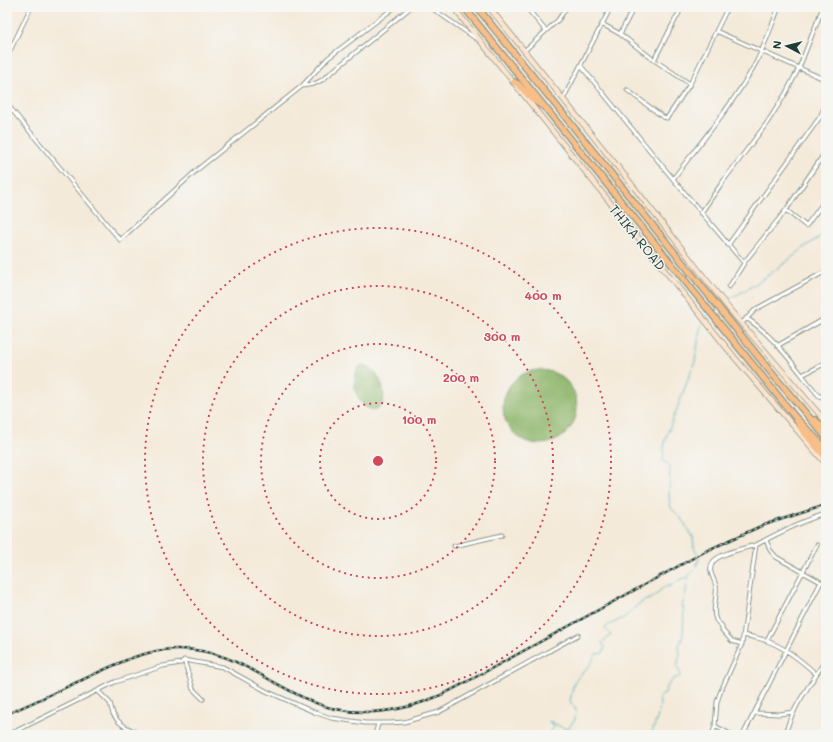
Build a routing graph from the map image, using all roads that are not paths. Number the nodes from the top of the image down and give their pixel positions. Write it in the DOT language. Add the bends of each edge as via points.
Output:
graph roads {
  1 [pos="24,7"];
  2 [pos="31,7"];
  3 [pos="394,7"];
  4 [pos="411,7"];
  5 [pos="430,7"];
  6 [pos="453,7"];
  7 [pos="464,7"];
  8 [pos="477,7"];
  9 [pos="489,7"];
  10 [pos="526,7"];
  11 [pos="567,7"];
  12 [pos="611,7"];
  13 [pos="634,7"];
  14 [pos="682,7"];
  15 [pos="728,7"];
  16 [pos="779,7"];
  17 [pos="823,7"];
  18 [pos="29,11"];
  19 [pos="602,24"];
  20 [pos="546,31"];
  21 [pos="716,32"];
  22 [pos="620,34"];
  23 [pos="481,42"];
  24 [pos="524,51"];
  25 [pos="761,51"];
  26 [pos="7,57"];
  27 [pos="654,60"];
  28 [pos="581,66"];
  29 [pos="799,68"];
  30 [pos="826,80"];
  31 [pos="514,82"];
  32 [pos="690,84"];
  33 [pos="302,86"];
  34 [pos="628,90"];
  35 [pos="563,99"];
  36 [pos="7,104"];
  37 [pos="826,104"];
  38 [pos="549,111"];
  39 [pos="826,151"];
  40 [pos="672,179"];
  41 [pos="826,199"];
  42 [pos="786,210"];
  43 [pos="701,213"];
  44 [pos="728,245"];
  45 [pos="744,263"];
  46 [pos="826,271"];
  47 [pos="729,287"];
  48 [pos="746,318"];
  49 [pos="826,318"];
  50 [pos="742,323"];
  51 [pos="777,346"];
  52 [pos="826,363"];
  53 [pos="802,375"];
  54 [pos="826,398"];
  55 [pos="808,416"];
  56 [pos="795,417"];
  57 [pos="826,422"];
  58 [pos="826,430"];
  59 [pos="826,437"];
  60 [pos="826,449"];
  61 [pos="826,458"];
  62 [pos="826,464"];
  63 [pos="826,514"];
  64 [pos="502,535"];
  65 [pos="766,540"];
  66 [pos="756,545"];
  67 [pos="816,545"];
  68 [pos="454,546"];
  69 [pos="802,572"];
  70 [pos="821,582"];
  71 [pos="826,585"];
  72 [pos="578,635"];
  73 [pos="743,635"];
  74 [pos="767,640"];
  75 [pos="742,644"];
  76 [pos="786,650"];
  77 [pos="184,660"];
  78 [pos="826,661"];
  79 [pos="816,674"];
  80 [pos="98,691"];
  81 [pos="204,698"];
  82 [pos="794,712"];
  83 [pos="755,713"];
  84 [pos="378,724"];
  85 [pos="715,726"];
  86 [pos="826,729"];
  87 [pos="8,735"];
  88 [pos="141,735"];
  89 [pos="375,735"];
  90 [pos="712,735"];
  91 [pos="732,735"];
  92 [pos="743,735"];
  93 [pos="785,735"];
  94 [pos="823,735"];
  1 -- 18 [label="street"];
  2 -- 18 [label="street"];
  3 -- 33 [label="street" via="328,58"];
  4 -- 33 [label="street" via="322,80"];
  5 -- 23 [label="street"];
  6 -- 23 [label="main road, THIKA ROAD"];
  7 -- 38 [label="highway, THIKA ROAD"];
  8 -- 55 [label="highway, THIKA ROAD"];
  9 -- 24 [label="main road"];
  10 -- 20 [label="street"];
  11 -- 20 [label="street"];
  12 -- 19 [label="street"];
  13 -- 22 [label="street"];
  14 -- 27 [label="street"];
  15 -- 21 [label="street"];
  16 -- 25 [label="street"];
  17 -- 29 [label="street"];
  18 -- 26 [label="street"];
  19 -- 22 [label="street"];
  19 -- 28 [label="street"];
  20 -- 24 [label="street"];
  21 -- 25 [label="street"];
  21 -- 32 [label="street"];
  22 -- 27 [label="street"];
  23 -- 31 [label="main road, THIKA ROAD"];
  24 -- 35 [label="main road"];
  25 -- 29 [label="street"];
  25 -- 40 [label="street" via="739,90"];
  27 -- 32 [label="street"];
  28 -- 35 [label="street"];
  28 -- 40 [label="street"];
  29 -- 30 [label="street"];
  29 -- 43 [label="street" via="767,123"];
  31 -- 38 [label="highway"];
  31 -- 62 [label="main road, THIKA ROAD" via="758,386"];
  32 -- 34 [label="street" via="667,118"];
  33 -- 36 [label="street" via="198,169 120,240"];
  35 -- 50 [label="main road"];
  37 -- 44 [label="street" via="814,125"];
  38 -- 56 [label="highway, THIKA ROAD"];
  39 -- 42 [label="street"];
  40 -- 43 [label="street"];
  41 -- 42 [label="street" via="806,226"];
  42 -- 45 [label="street"];
  43 -- 44 [label="street"];
  44 -- 45 [label="street"];
  45 -- 47 [label="street"];
  46 -- 48 [label="street" via="756,308"];
  48 -- 50 [label="street"];
  48 -- 51 [label="street" via="758,326"];
  49 -- 51 [label="street"];
  50 -- 57 [label="main road"];
  51 -- 53 [label="street"];
  52 -- 53 [label="street"];
  53 -- 54 [label="street" via="818,396"];
  55 -- 58 [label="highway"];
  55 -- 59 [label="highway, THIKA ROAD"];
  56 -- 60 [label="highway, THIKA ROAD"];
  56 -- 61 [label="highway" via="802,430"];
  63 -- 65 [label="street"];
  64 -- 68 [label="street"];
  65 -- 66 [label="street"];
  65 -- 69 [label="street" via="773,554"];
  66 -- 73 [label="street"];
  66 -- 75 [label="street" via="719,558 713,562 711,569 716,585 716,621 732,640"];
  67 -- 69 [label="street"];
  69 -- 70 [label="street"];
  69 -- 74 [label="street"];
  70 -- 71 [label="street"];
  70 -- 76 [label="street"];
  72 -- 84 [label="street" via="439,712 404,722"];
  73 -- 74 [label="street"];
  73 -- 75 [label="street"];
  74 -- 76 [label="street"];
  75 -- 85 [label="street" via="720,693"];
  76 -- 79 [label="street"];
  76 -- 83 [label="street"];
  77 -- 80 [label="street" via="115,682"];
  77 -- 81 [label="street" via="193,689"];
  77 -- 84 [label="street" via="224,667 259,688 314,712 339,720"];
  78 -- 79 [label="street"];
  79 -- 82 [label="street"];
  80 -- 87 [label="street"];
  80 -- 88 [label="street" via="110,704 115,718"];
  82 -- 83 [label="street"];
  82 -- 93 [label="street"];
  83 -- 92 [label="street"];
  84 -- 89 [label="street"];
  85 -- 90 [label="street"];
  85 -- 91 [label="street"];
  86 -- 94 [label="street"];
}
